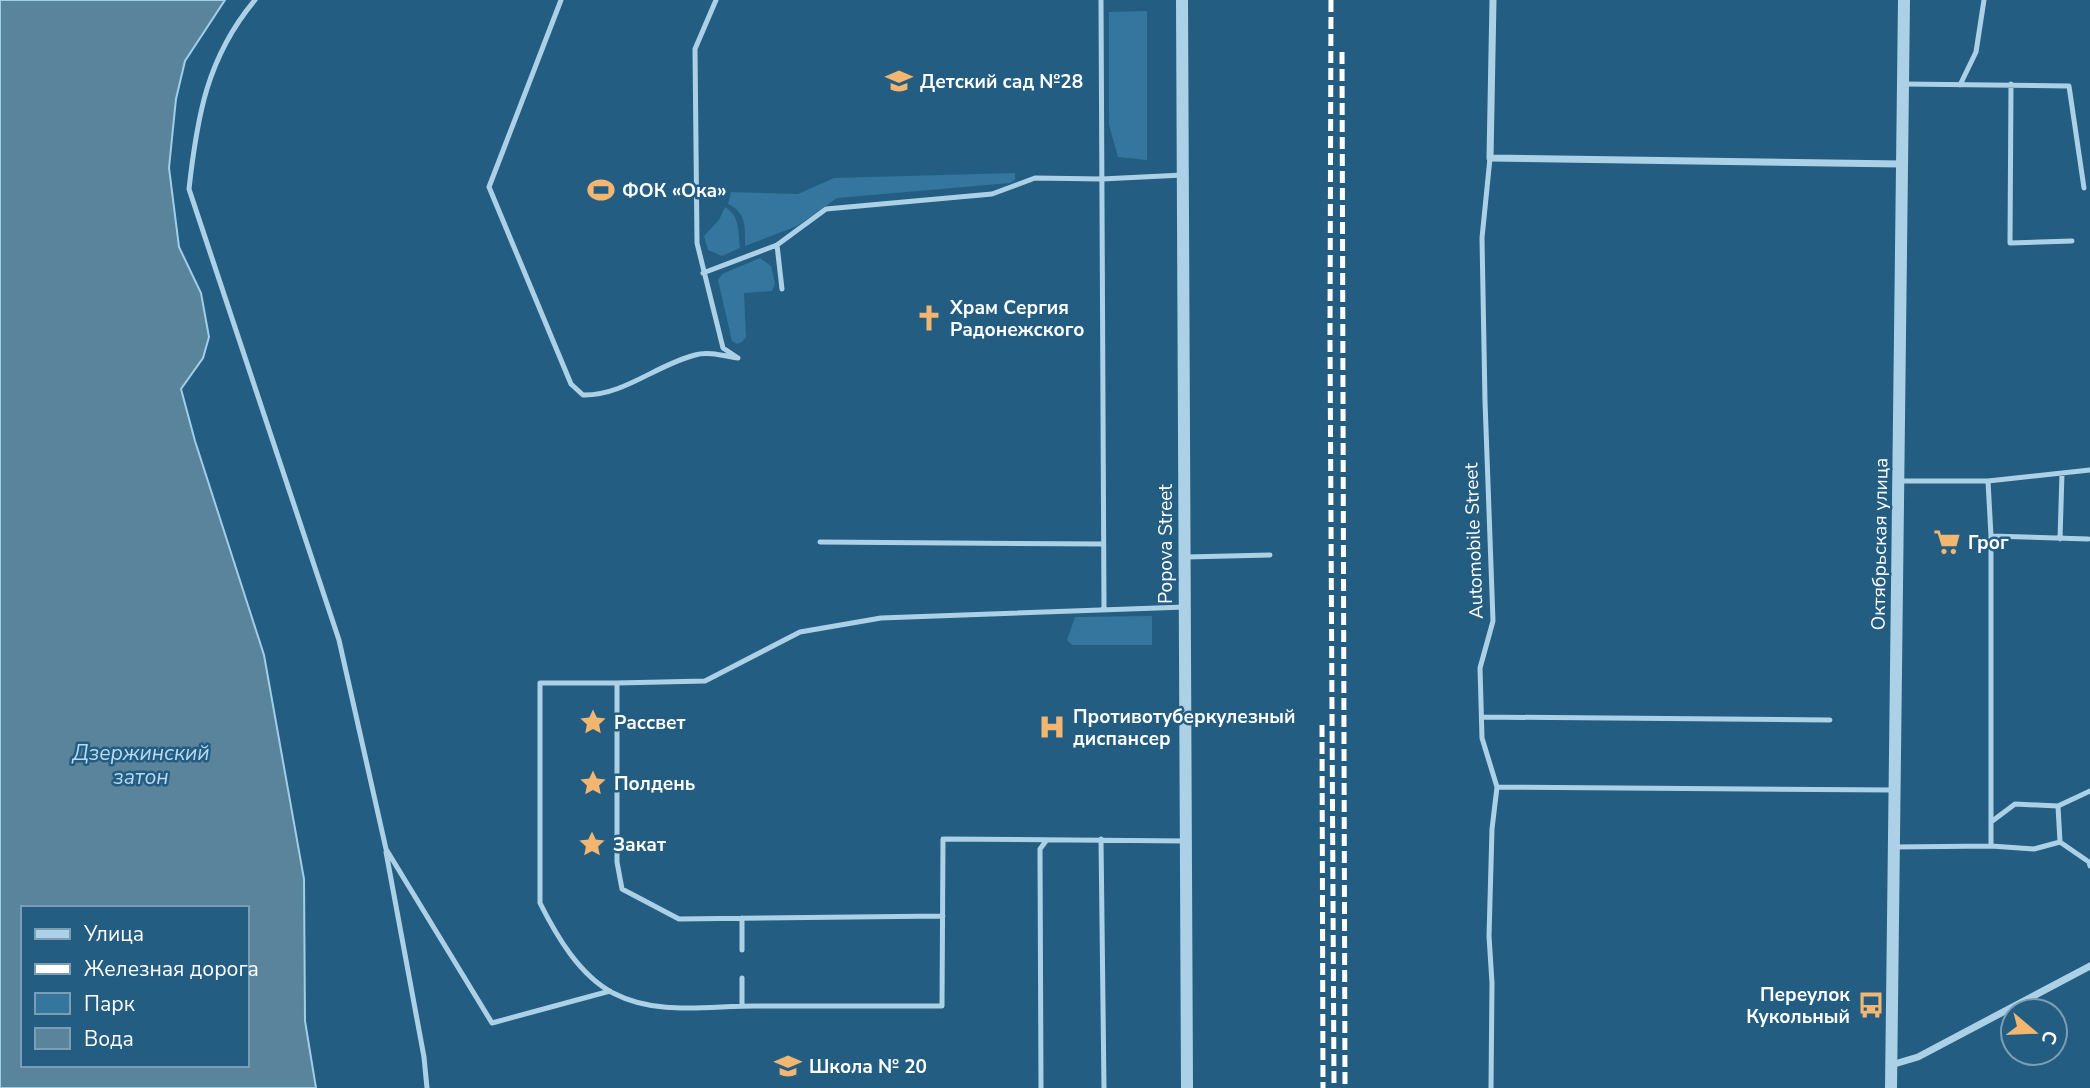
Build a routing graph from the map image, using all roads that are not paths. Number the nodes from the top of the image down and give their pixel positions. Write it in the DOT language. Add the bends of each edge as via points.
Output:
graph roads {
  1 [pos="255,0"];
  2 [pos="561,0"];
  3 [pos="716,0"];
  4 [pos="1101,0"];
  5 [pos="1182,0"];
  6 [pos="1493,0"];
  7 [pos="1904,0"];
  8 [pos="1984,0"];
  9 [pos="1904,84"];
  10 [pos="2011,84"];
  11 [pos="1960,85"];
  12 [pos="1490,158"];
  13 [pos="1901,164"];
  14 [pos="1183,175"];
  15 [pos="1102,179"];
  16 [pos="2084,188"];
  17 [pos="2073,241"];
  18 [pos="777,245"];
  19 [pos="703,273"];
  20 [pos="782,289"];
  21 [pos="2090,470"];
  22 [pos="2062,473"];
  23 [pos="1899,481"];
  24 [pos="1988,481"];
  25 [pos="1991,536"];
  26 [pos="2088,538"];
  27 [pos="2060,540"];
  28 [pos="820,542"];
  29 [pos="1103,544"];
  30 [pos="1270,555"];
  31 [pos="1184,557"];
  32 [pos="1185,607"];
  33 [pos="1104,609"];
  34 [pos="617,683"];
  35 [pos="1482,717"];
  36 [pos="1830,720"];
  37 [pos="1497,787"];
  38 [pos="1895,790"];
  39 [pos="2090,791"];
  40 [pos="2058,806"];
  41 [pos="1991,822"];
  42 [pos="1101,839"];
  43 [pos="1046,841"];
  44 [pos="1186,841"];
  45 [pos="2060,842"];
  46 [pos="1991,846"];
  47 [pos="1894,847"];
  48 [pos="386,849"];
  49 [pos="2090,866"];
  50 [pos="943,916"];
  51 [pos="742,918"];
  52 [pos="742,950"];
  53 [pos="2090,966"];
  54 [pos="742,978"];
  55 [pos="610,991"];
  56 [pos="742,1006"];
  57 [pos="1891,1065"];
  58 [pos="427,1088"];
  59 [pos="1041,1088"];
  60 [pos="1104,1088"];
  61 [pos="1187,1088"];
  62 [pos="1491,1088"];
  63 [pos="1891,1088"];
  1 -- 48 [label="lane" via="235,24 212,69 195,131 189,190 339,640"];
  2 -- 19 [label="lane" via="489,187 571,384 583,395 601,396 696,354 738,358 723,348"];
  3 -- 19 [label="lane" via="695,49 698,243"];
  4 -- 15 [label="lane"];
  5 -- 14 [label="street, Popova Street"];
  6 -- 12 [label="street"];
  7 -- 9 [label="street, Октябрьская улица"];
  8 -- 11 [label="lane" via="1976,52"];
  9 -- 11 [label="lane"];
  9 -- 13 [label="street, Октябрьская улица"];
  10 -- 11 [label="lane"];
  10 -- 16 [label="lane" via="2069,86"];
  10 -- 17 [label="lane" via="2010,243"];
  12 -- 13 [label="street"];
  12 -- 35 [label="lane, Automobile Street" via="1482,238 1493,621 1480,668"];
  13 -- 23 [label="street, Октябрьская улица"];
  14 -- 15 [label="lane"];
  14 -- 31 [label="street, Popova Street"];
  15 -- 18 [label="lane" via="1035,178 992,194 826,209"];
  15 -- 29 [label="lane"];
  18 -- 19 [label="lane"];
  18 -- 20 [label="lane"];
  21 -- 22 [label="lane"];
  22 -- 24 [label="lane"];
  22 -- 27 [label="lane"];
  23 -- 24 [label="lane"];
  23 -- 38 [label="street, Октябрьская улица"];
  24 -- 25 [label="lane"];
  25 -- 27 [label="lane"];
  25 -- 41 [label="lane"];
  26 -- 27 [label="lane"];
  28 -- 29 [label="lane"];
  29 -- 33 [label="lane"];
  30 -- 31 [label="lane"];
  31 -- 32 [label="street, Popova Street"];
  32 -- 33 [label="lane"];
  32 -- 44 [label="street, Popova Street"];
  33 -- 34 [label="lane" via="881,618 800,632 705,681"];
  34 -- 51 [label="lane" via="617,862 622,888 679,919"];
  34 -- 55 [label="lane" via="540,683 540,903 570,953"];
  35 -- 36 [label="lane"];
  35 -- 37 [label="lane, Automobile Street" via="1482,738"];
  37 -- 38 [label="lane"];
  37 -- 62 [label="lane, Automobile Street" via="1489,936"];
  38 -- 47 [label="street, Октябрьская улица"];
  39 -- 40 [label="lane"];
  40 -- 41 [label="lane" via="2015,804"];
  40 -- 45 [label="lane"];
  41 -- 46 [label="lane"];
  42 -- 43 [label="lane"];
  42 -- 44 [label="lane"];
  42 -- 60 [label="lane"];
  43 -- 50 [label="lane" via="943,839"];
  43 -- 59 [label="lane" via="1040,849"];
  44 -- 61 [label="street, Popova Street"];
  45 -- 46 [label="lane" via="2034,849"];
  45 -- 49 [label="lane"];
  46 -- 47 [label="lane"];
  47 -- 57 [label="street, Октябрьская улица"];
  48 -- 55 [label="lane" via="492,1023"];
  48 -- 58 [label="lane"];
  50 -- 51 [label="lane"];
  50 -- 56 [label="lane" via="942,1006"];
  51 -- 52 [label="lane"];
  53 -- 57 [label="street" via="1918,1057"];
  54 -- 56 [label="lane"];
  55 -- 56 [label="lane" via="636,1003 667,1009"];
  57 -- 63 [label="street, Октябрьская улица"];
}
